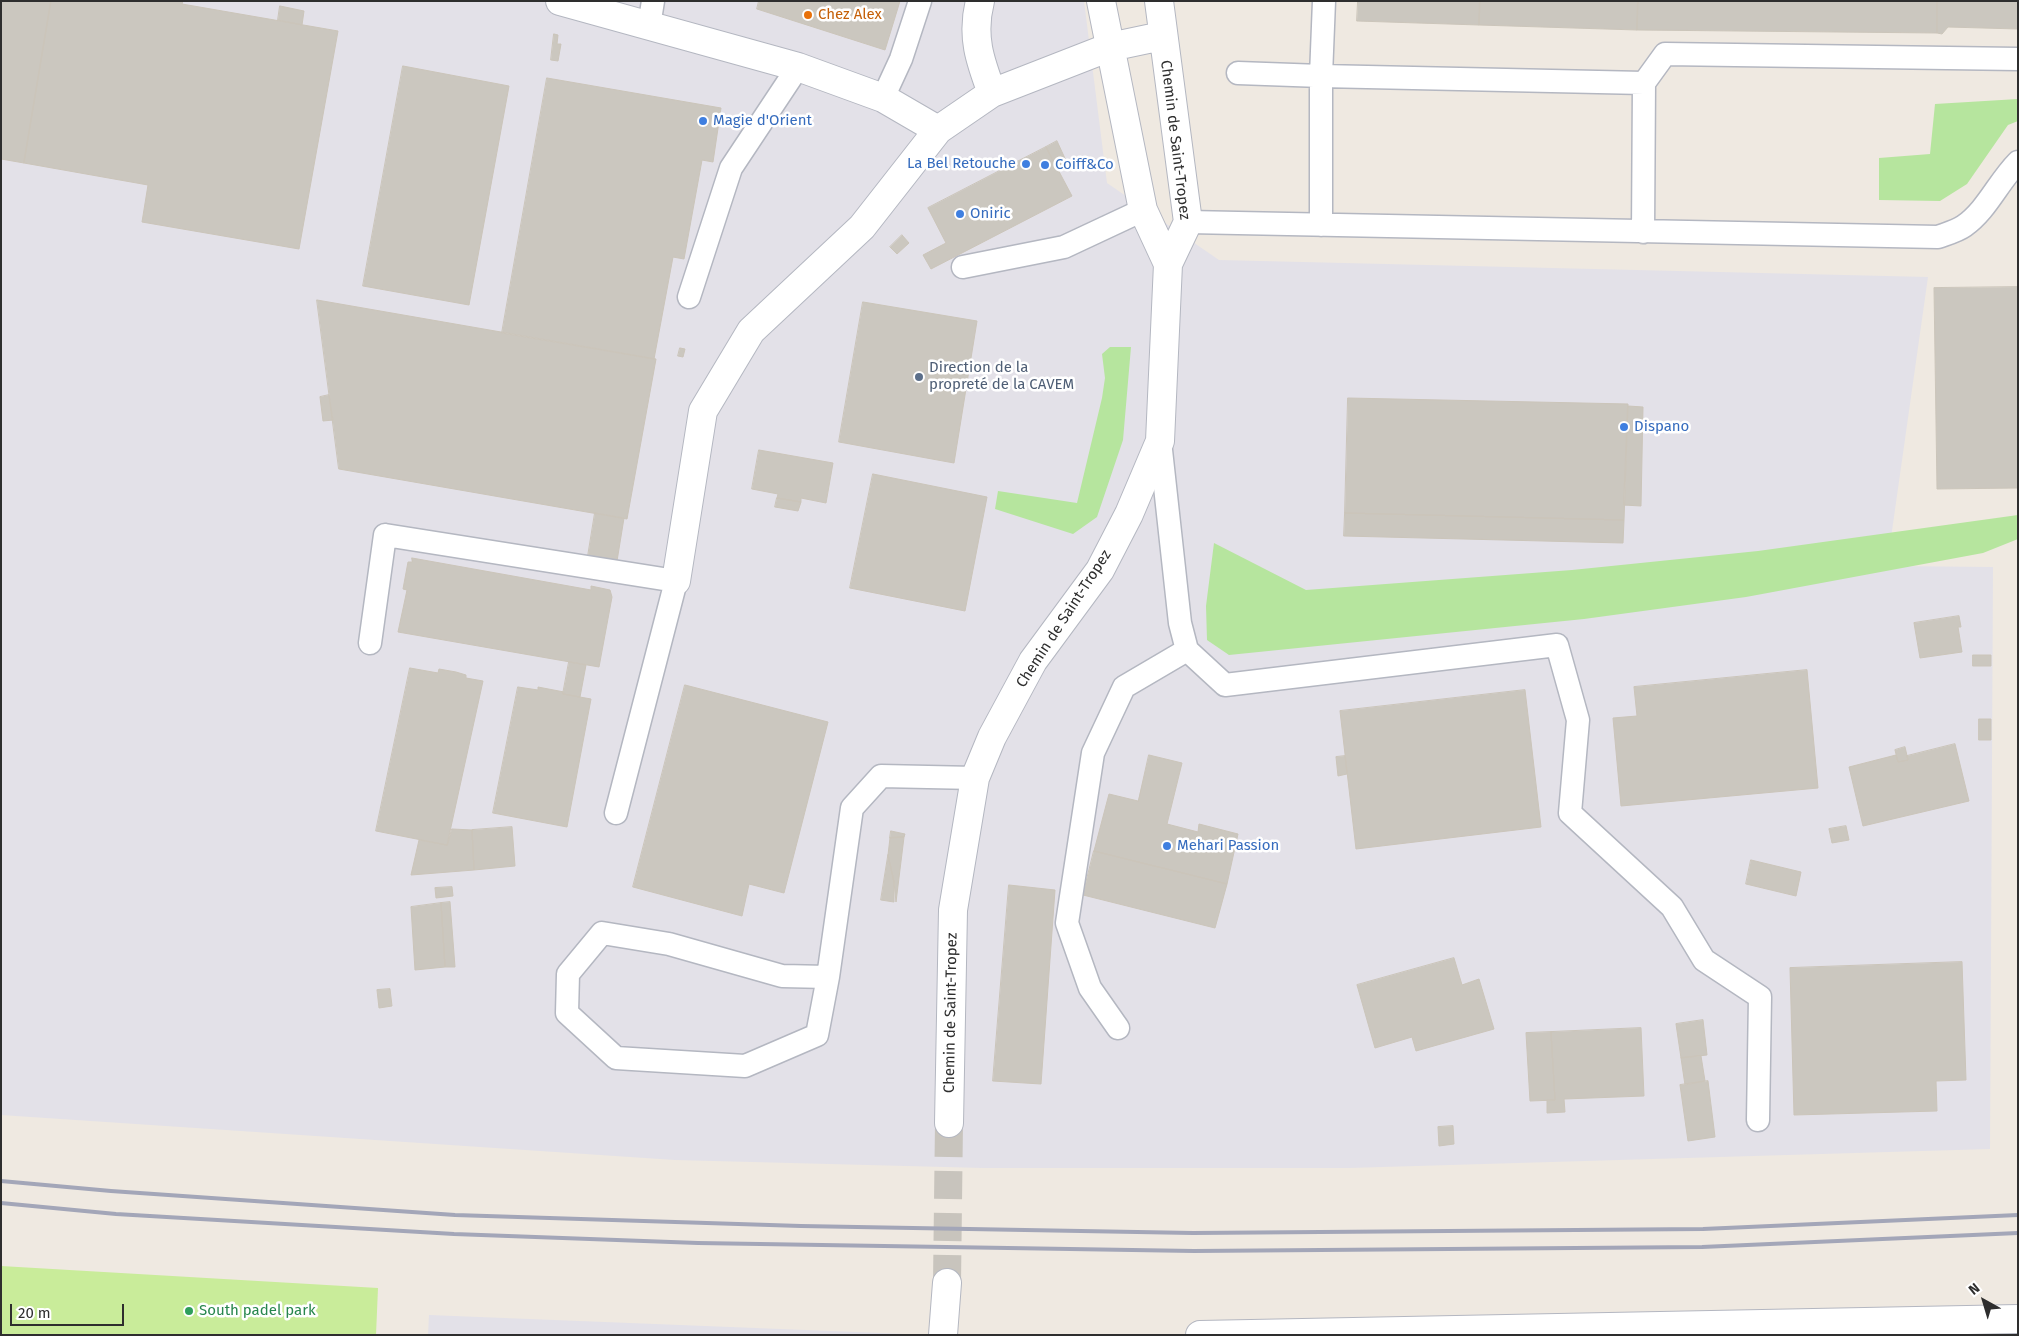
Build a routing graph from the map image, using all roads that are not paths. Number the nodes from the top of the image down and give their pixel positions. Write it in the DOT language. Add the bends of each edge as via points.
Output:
graph roads {
  1 [pos="560,1"];
  2 [pos="920,1"];
  3 [pos="980,1"];
  4 [pos="1101,1"];
  5 [pos="1159,1"];
  6 [pos="1324,1"];
  7 [pos="651,14"];
  8 [pos="1162,36"];
  9 [pos="1110,47"];
  10 [pos="2018,59"];
  11 [pos="798,67"];
  12 [pos="1238,73"];
  13 [pos="1320,76"];
  14 [pos="1644,83"];
  15 [pos="992,93"];
  16 [pos="884,98"];
  17 [pos="938,130"];
  18 [pos="2018,162"];
  19 [pos="1143,210"];
  20 [pos="1188,222"];
  21 [pos="1321,225"];
  22 [pos="1643,232"];
  23 [pos="1168,264"];
  24 [pos="963,267"];
  25 [pos="689,297"];
  26 [pos="1160,440"];
  27 [pos="676,581"];
  28 [pos="370,643"];
  29 [pos="1187,650"];
  30 [pos="975,778"];
  31 [pos="616,813"];
  32 [pos="828,977"];
  33 [pos="1118,1028"];
  34 [pos="1758,1120"];
  35 [pos="949,1123"];
  36 [pos="947,1283"];
  37 [pos="2018,1319"];
  38 [pos="943,1335"];
  39 [pos="1200,1335"];
  1 -- 7 [label="street"];
  2 -- 16 [label="lane"];
  3 -- 15 [label="street" via="977,14 978,55"];
  4 -- 9 [label="street"];
  5 -- 8 [label="street, Chemin de Saint-Tropez"];
  6 -- 13 [label="lane"];
  7 -- 11 [label="street"];
  8 -- 9 [label="street"];
  8 -- 20 [label="street, Chemin de Saint-Tropez"];
  9 -- 15 [label="street"];
  9 -- 19 [label="street"];
  10 -- 14 [label="lane" via="1665,54"];
  11 -- 16 [label="street"];
  11 -- 25 [label="lane" via="731,168"];
  12 -- 13 [label="lane"];
  13 -- 14 [label="lane"];
  13 -- 21 [label="lane"];
  14 -- 22 [label="lane"];
  15 -- 17 [label="street"];
  16 -- 17 [label="street"];
  17 -- 27 [label="street" via="862,227 751,331 702,411"];
  18 -- 22 [label="lane" via="1980,211 1963,227 1938,238"];
  19 -- 23 [label="street"];
  19 -- 24 [label="lane" via="1064,247"];
  20 -- 21 [label="lane"];
  20 -- 23 [label="street, Chemin de Saint-Tropez"];
  21 -- 22 [label="lane"];
  23 -- 26 [label="street, Chemin de Saint-Tropez"];
  26 -- 29 [label="lane" via="1180,622"];
  26 -- 30 [label="street, Chemin de Saint-Tropez" via="1129,514 1100,570 1032,661 992,737"];
  27 -- 28 [label="lane" via="385,535"];
  27 -- 31 [label="lane"];
  29 -- 33 [label="lane" via="1124,687 1093,753 1067,923 1090,988"];
  29 -- 34 [label="lane" via="1225,685 1557,645 1578,720 1570,813 1672,907 1704,960 1760,996"];
  30 -- 32 [label="lane" via="881,776 852,808"];
  30 -- 35 [label="street, Chemin de Saint-Tropez" via="953,910"];
  32 -- 32 [label="lane" via="817,1035 744,1066 616,1058 567,1013 568,974 602,933 669,944 782,976"];
  36 -- 38 [label="street"];
  37 -- 39 [label="street"];
}
